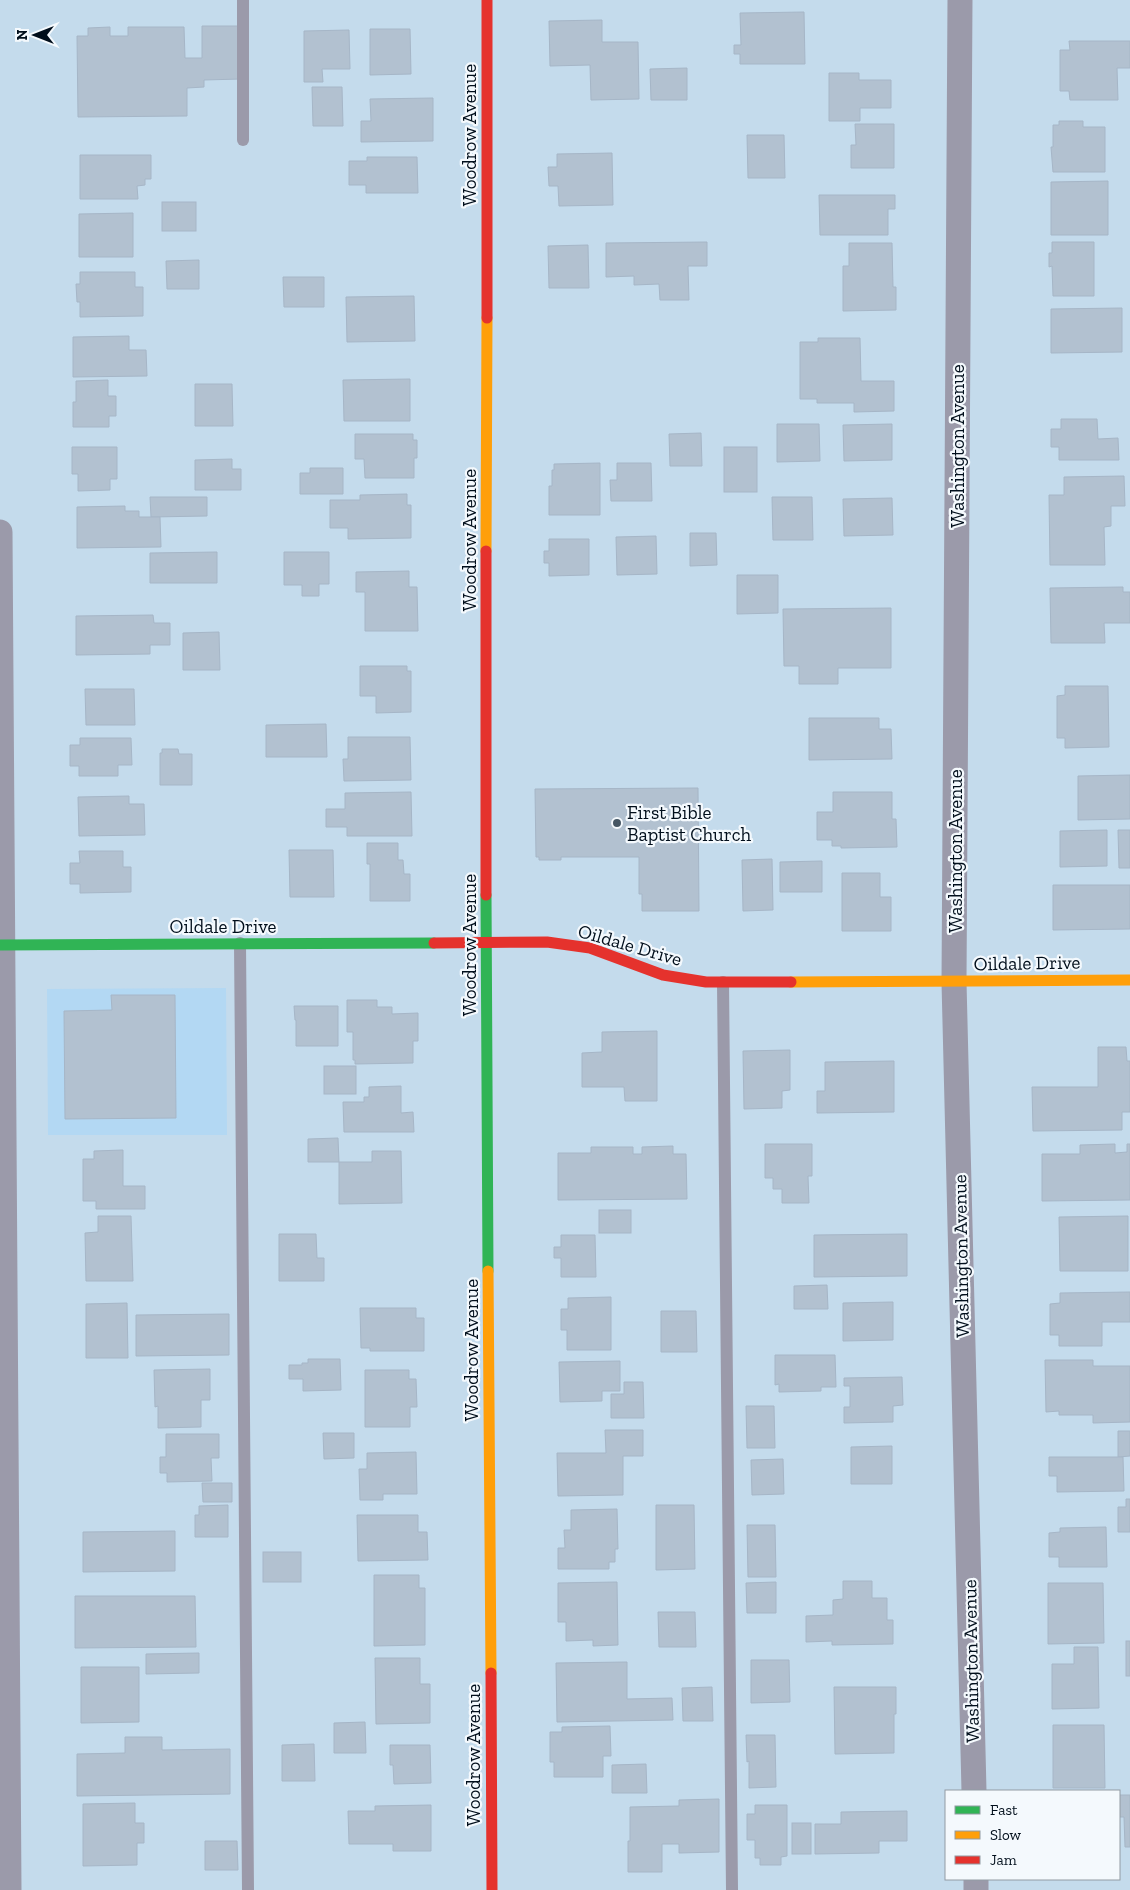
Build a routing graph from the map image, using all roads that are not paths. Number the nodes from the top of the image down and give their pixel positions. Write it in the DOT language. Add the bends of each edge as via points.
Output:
graph roads {
  1 [pos="243,0"];
  2 [pos="487,0"];
  3 [pos="960,0"];
  4 [pos="243,140"];
  5 [pos="0,532"];
  6 [pos="486,942"];
  7 [pos="240,943"];
  8 [pos="2,945"];
  9 [pos="1130,980"];
  10 [pos="723,982"];
  11 [pos="954,982"];
  12 [pos="974,1790"];
  13 [pos="9,1890"];
  14 [pos="248,1890"];
  15 [pos="492,1890"];
  16 [pos="732,1890"];
  1 -- 4 [label="lane"];
  2 -- 6 [label="street, Woodrow Avenue"];
  3 -- 11 [label="street, Washington Avenue"];
  5 -- 8 [label="street"];
  6 -- 7 [label="street, Oildale Drive"];
  6 -- 10 [label="street, Oildale Drive" via="547,942 590,948 663,975"];
  6 -- 15 [label="street, Woodrow Avenue"];
  7 -- 8 [label="street, Oildale Drive"];
  7 -- 14 [label="lane"];
  8 -- 13 [label="street"];
  9 -- 11 [label="street, Oildale Drive"];
  10 -- 11 [label="street, Oildale Drive"];
  10 -- 16 [label="lane"];
  11 -- 12 [label="street, Washington Avenue"];
}
